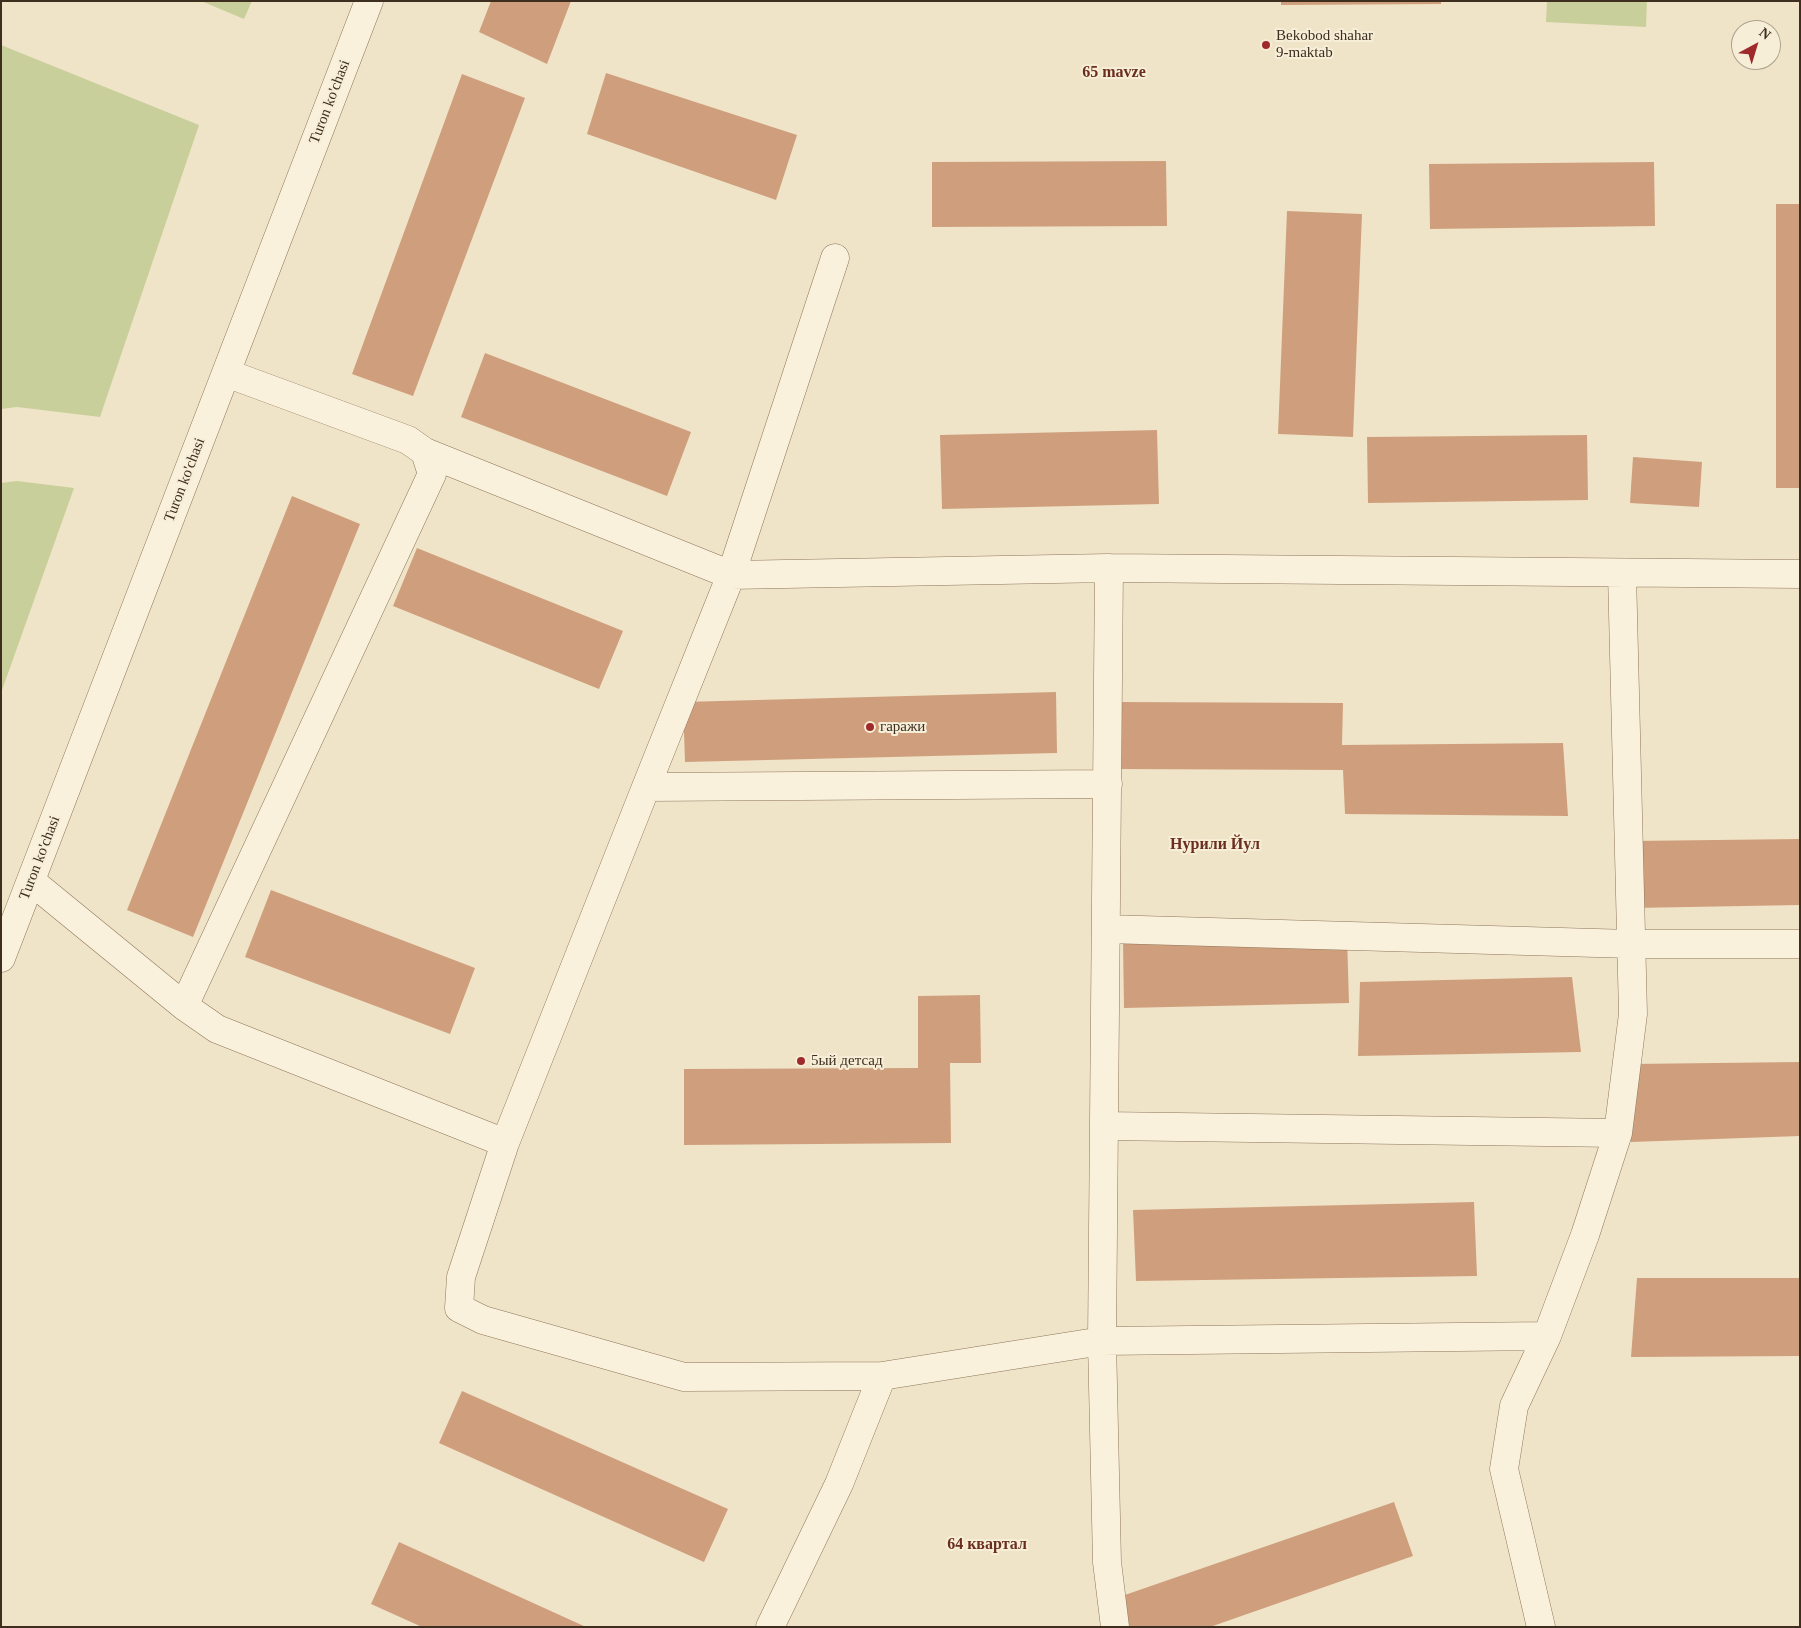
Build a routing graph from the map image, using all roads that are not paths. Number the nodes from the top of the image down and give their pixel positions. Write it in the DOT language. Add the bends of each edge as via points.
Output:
graph roads {
  1 [pos="369,1"];
  2 [pos="835,258"];
  3 [pos="226,373"];
  4 [pos="425,452"];
  5 [pos="1109,568"];
  6 [pos="1622,572"];
  7 [pos="1800,574"];
  8 [pos="731,575"];
  9 [pos="1108,784"];
  10 [pos="646,787"];
  11 [pos="31,881"];
  12 [pos="1106,929"];
  13 [pos="4,943"];
  14 [pos="1631,944"];
  15 [pos="1800,944"];
  16 [pos="184,1006"];
  17 [pos="1104,1126"];
  18 [pos="1618,1133"];
  19 [pos="506,1143"];
  20 [pos="1547,1336"];
  21 [pos="1102,1341"];
  22 [pos="882,1376"];
  23 [pos="770,1627"];
  24 [pos="1115,1627"];
  25 [pos="1541,1627"];
  1 -- 3 [label="street, Turon ko'chasi"];
  2 -- 8 [label="street"];
  3 -- 4 [label="street" via="408,440"];
  3 -- 11 [label="street, Turon ko'chasi"];
  4 -- 8 [label="street"];
  4 -- 16 [label="street" via="432,474"];
  5 -- 6 [label="street"];
  5 -- 8 [label="street"];
  5 -- 9 [label="street"];
  6 -- 7 [label="street"];
  6 -- 14 [label="street"];
  8 -- 10 [label="street"];
  9 -- 10 [label="street"];
  9 -- 12 [label="street"];
  10 -- 19 [label="street"];
  11 -- 13 [label="street, Turon ko'chasi"];
  11 -- 16 [label="street"];
  12 -- 14 [label="street"];
  12 -- 17 [label="street"];
  14 -- 15 [label="street"];
  14 -- 18 [label="street" via="1633,1014"];
  16 -- 19 [label="street" via="217,1028"];
  17 -- 18 [label="street"];
  17 -- 21 [label="street"];
  18 -- 20 [label="street" via="1586,1235"];
  19 -- 22 [label="street" via="461,1277 459,1308 483,1320 684,1377"];
  20 -- 21 [label="street"];
  20 -- 25 [label="street" via="1514,1406 1504,1469"];
  21 -- 22 [label="street"];
  21 -- 24 [label="street" via="1107,1562"];
  22 -- 23 [label="street" via="839,1484"];
}
